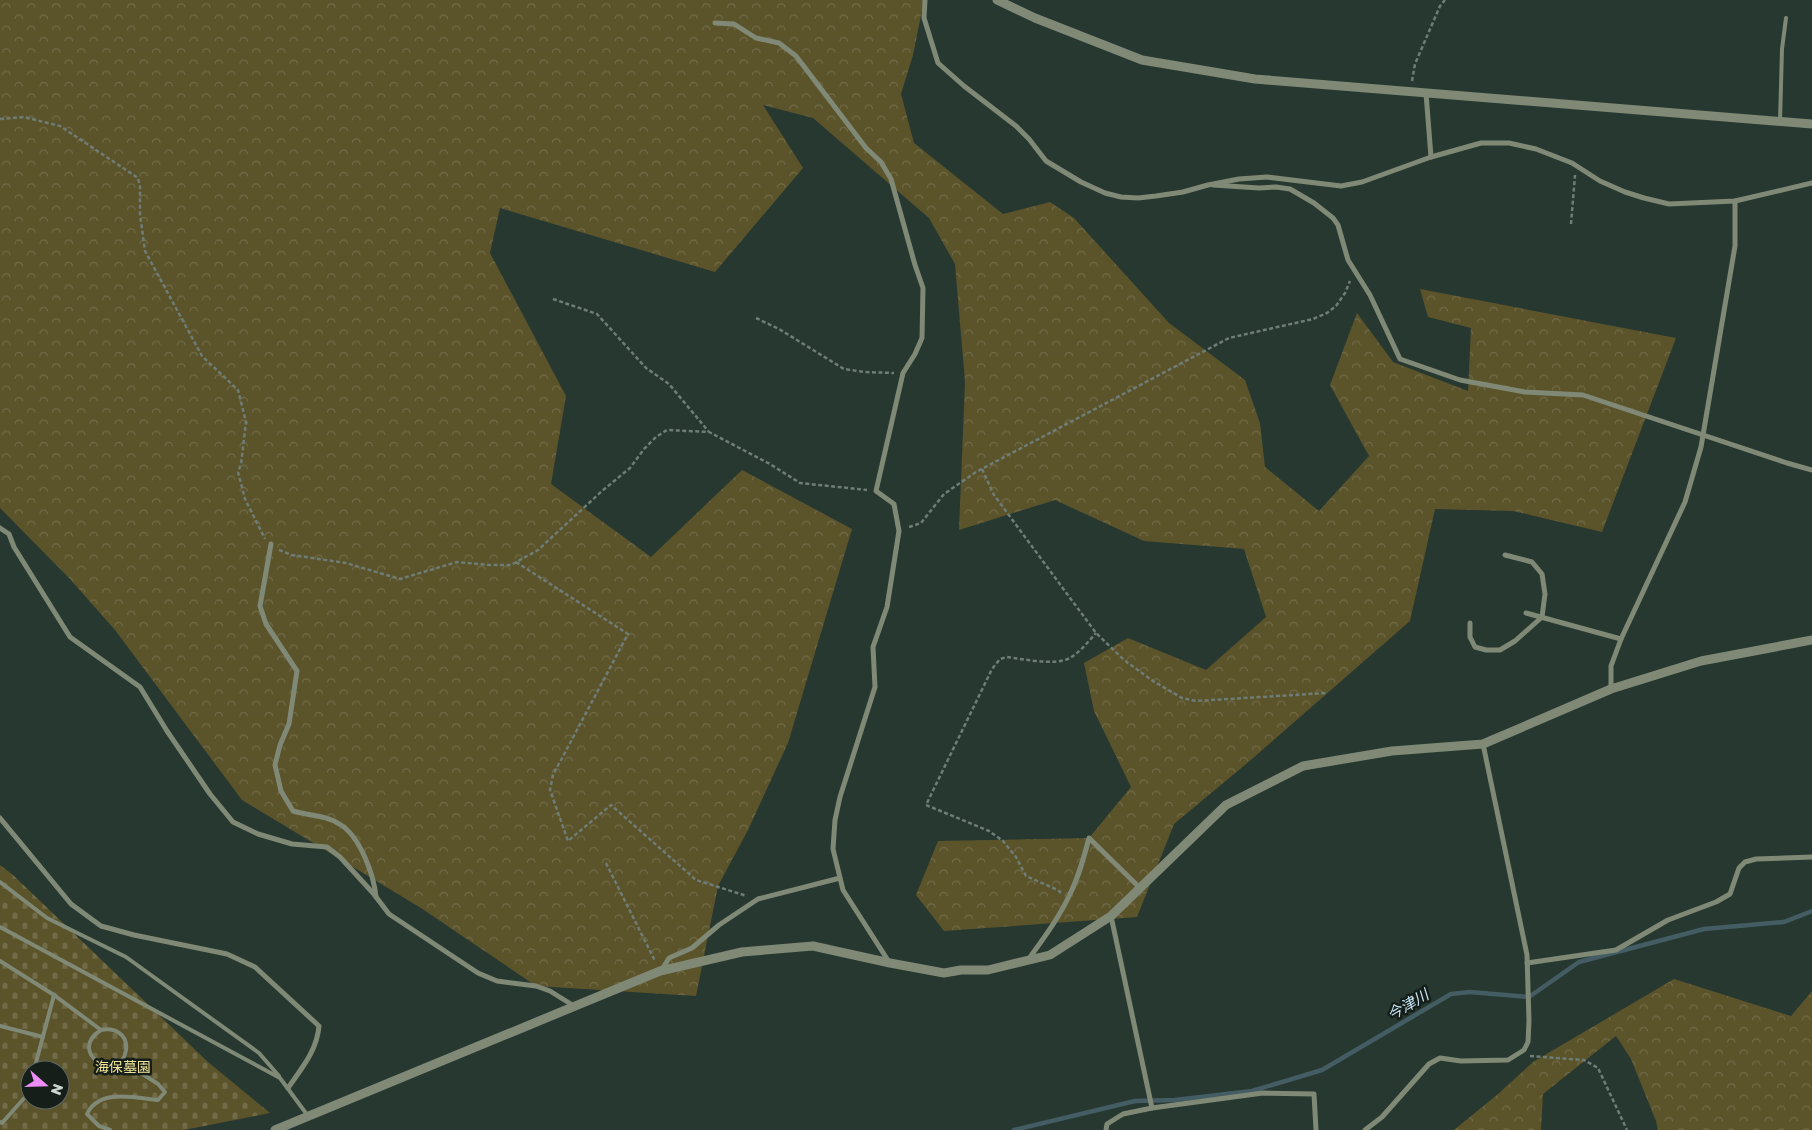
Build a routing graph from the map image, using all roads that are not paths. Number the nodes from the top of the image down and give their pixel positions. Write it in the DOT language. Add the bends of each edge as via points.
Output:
graph roads {
  1 [pos="925,0"];
  2 [pos="998,0"];
  3 [pos="1786,18"];
  4 [pos="715,23"];
  5 [pos="1426,93"];
  6 [pos="1780,121"];
  7 [pos="1812,124"];
  8 [pos="1431,157"];
  9 [pos="1812,182"];
  10 [pos="1208,185"];
  11 [pos="1735,201"];
  12 [pos="1704,434"];
  13 [pos="1812,470"];
  14 [pos="0,528"];
  15 [pos="271,544"];
  16 [pos="1505,555"];
  17 [pos="1526,613"];
  18 [pos="1542,617"];
  19 [pos="1470,623"];
  20 [pos="1621,639"];
  21 [pos="1812,640"];
  22 [pos="1611,689"];
  23 [pos="1484,744"];
  24 [pos="0,818"];
  25 [pos="1812,857"];
  26 [pos="840,878"];
  27 [pos="0,882"];
  28 [pos="1140,888"];
  29 [pos="376,897"];
  30 [pos="1111,916"];
  31 [pos="0,927"];
  32 [pos="1028,960"];
  33 [pos="0,961"];
  34 [pos="890,963"];
  35 [pos="1527,963"];
  36 [pos="660,971"];
  37 [pos="54,995"];
  38 [pos="575,1006"];
  39 [pos="0,1026"];
  40 [pos="101,1030"];
  41 [pos="43,1037"];
  42 [pos="37,1060"];
  43 [pos="121,1060"];
  44 [pos="280,1078"];
  45 [pos="288,1088"];
  46 [pos="20,1104"];
  47 [pos="1152,1108"];
  48 [pos="308,1116"];
  49 [pos="0,1122"];
  50 [pos="110,1130"];
  51 [pos="275,1130"];
  52 [pos="1106,1130"];
  53 [pos="1316,1130"];
  54 [pos="1365,1130"];
  1 -- 10 [label="street" via="924,18 938,63 1016,126 1046,161 1082,182 1121,197 1156,196"];
  2 -- 5 [label="street" via="1142,60 1255,80"];
  3 -- 6 [label="lane"];
  4 -- 26 [label="street" via="734,24 756,38 779,43 796,56 866,148 881,162 891,179 923,288 922,338 903,372 876,491 894,504 899,531 887,607 873,647 875,687 835,820 834,849"];
  5 -- 6 [label="street"];
  5 -- 8 [label="street"];
  6 -- 7 [label="street"];
  8 -- 10 [label="street" via="1362,182 1341,186 1267,177"];
  8 -- 11 [label="street" via="1481,143 1509,144 1536,149 1576,166 1600,181 1644,198 1669,204"];
  9 -- 11 [label="street"];
  10 -- 12 [label="street" via="1290,189 1333,218 1348,260 1370,295 1400,359 1460,380 1524,392 1583,395"];
  11 -- 12 [label="street" via="1735,246"];
  12 -- 13 [label="street"];
  12 -- 20 [label="street" via="1685,502"];
  14 -- 29 [label="street" via="9,534 70,637 140,687 210,794 233,822 258,834 292,844 327,847"];
  15 -- 29 [label="street" via="260,606 266,624 297,670 289,724 275,765 281,791 293,810 342,825 359,845 374,879"];
  16 -- 18 [label="street" via="1532,562 1542,574 1545,594"];
  17 -- 18 [label="street"];
  18 -- 19 [label="street" via="1500,650 1476,647 1470,637"];
  18 -- 20 [label="street"];
  20 -- 22 [label="street" via="1611,666"];
  21 -- 22 [label="street" via="1701,661"];
  22 -- 23 [label="street"];
  23 -- 28 [label="street" via="1392,751 1303,766 1226,805"];
  23 -- 35 [label="street"];
  24 -- 45 [label="street" via="71,904 101,926 227,954 255,967 318,1026 312,1053"];
  25 -- 35 [label="street" via="1745,862 1739,868 1730,894 1668,920 1616,950"];
  26 -- 34 [label="street" via="843,890"];
  26 -- 36 [label="street" via="758,899 692,948 669,958"];
  27 -- 44 [label="lane" via="47,918 126,958 259,1053"];
  28 -- 30 [label="street"];
  28 -- 32 [label="street" via="1089,838 1068,900"];
  29 -- 38 [label="street" via="389,914 478,973 497,981 536,986"];
  30 -- 32 [label="street" via="1050,955"];
  30 -- 47 [label="street"];
  31 -- 44 [label="lane"];
  32 -- 34 [label="street" via="988,970 944,973"];
  33 -- 37 [label="lane"];
  34 -- 36 [label="street" via="813,946 742,952"];
  35 -- 54 [label="street" via="1529,1021 1528,1042 1524,1050 1508,1060 1440,1058 1428,1064 1382,1117"];
  36 -- 38 [label="street"];
  37 -- 40 [label="lane"];
  37 -- 41 [label="lane"];
  38 -- 48 [label="street"];
  39 -- 41 [label="lane"];
  40 -- 43 [label="lane" via="108,1028 121,1034 126,1047"];
  40 -- 43 [label="lane" via="95,1034 89,1047 94,1060 108,1066"];
  41 -- 42 [label="lane"];
  43 -- 50 [label="lane" via="165,1092 158,1100 108,1097 95,1104 87,1114 99,1126"];
  44 -- 45 [label="lane"];
  45 -- 48 [label="lane"];
  46 -- 49 [label="lane"];
  47 -- 52 [label="street" via="1123,1114 1106,1124"];
  47 -- 53 [label="street" via="1263,1094 1314,1094"];
  48 -- 51 [label="street"];
}
